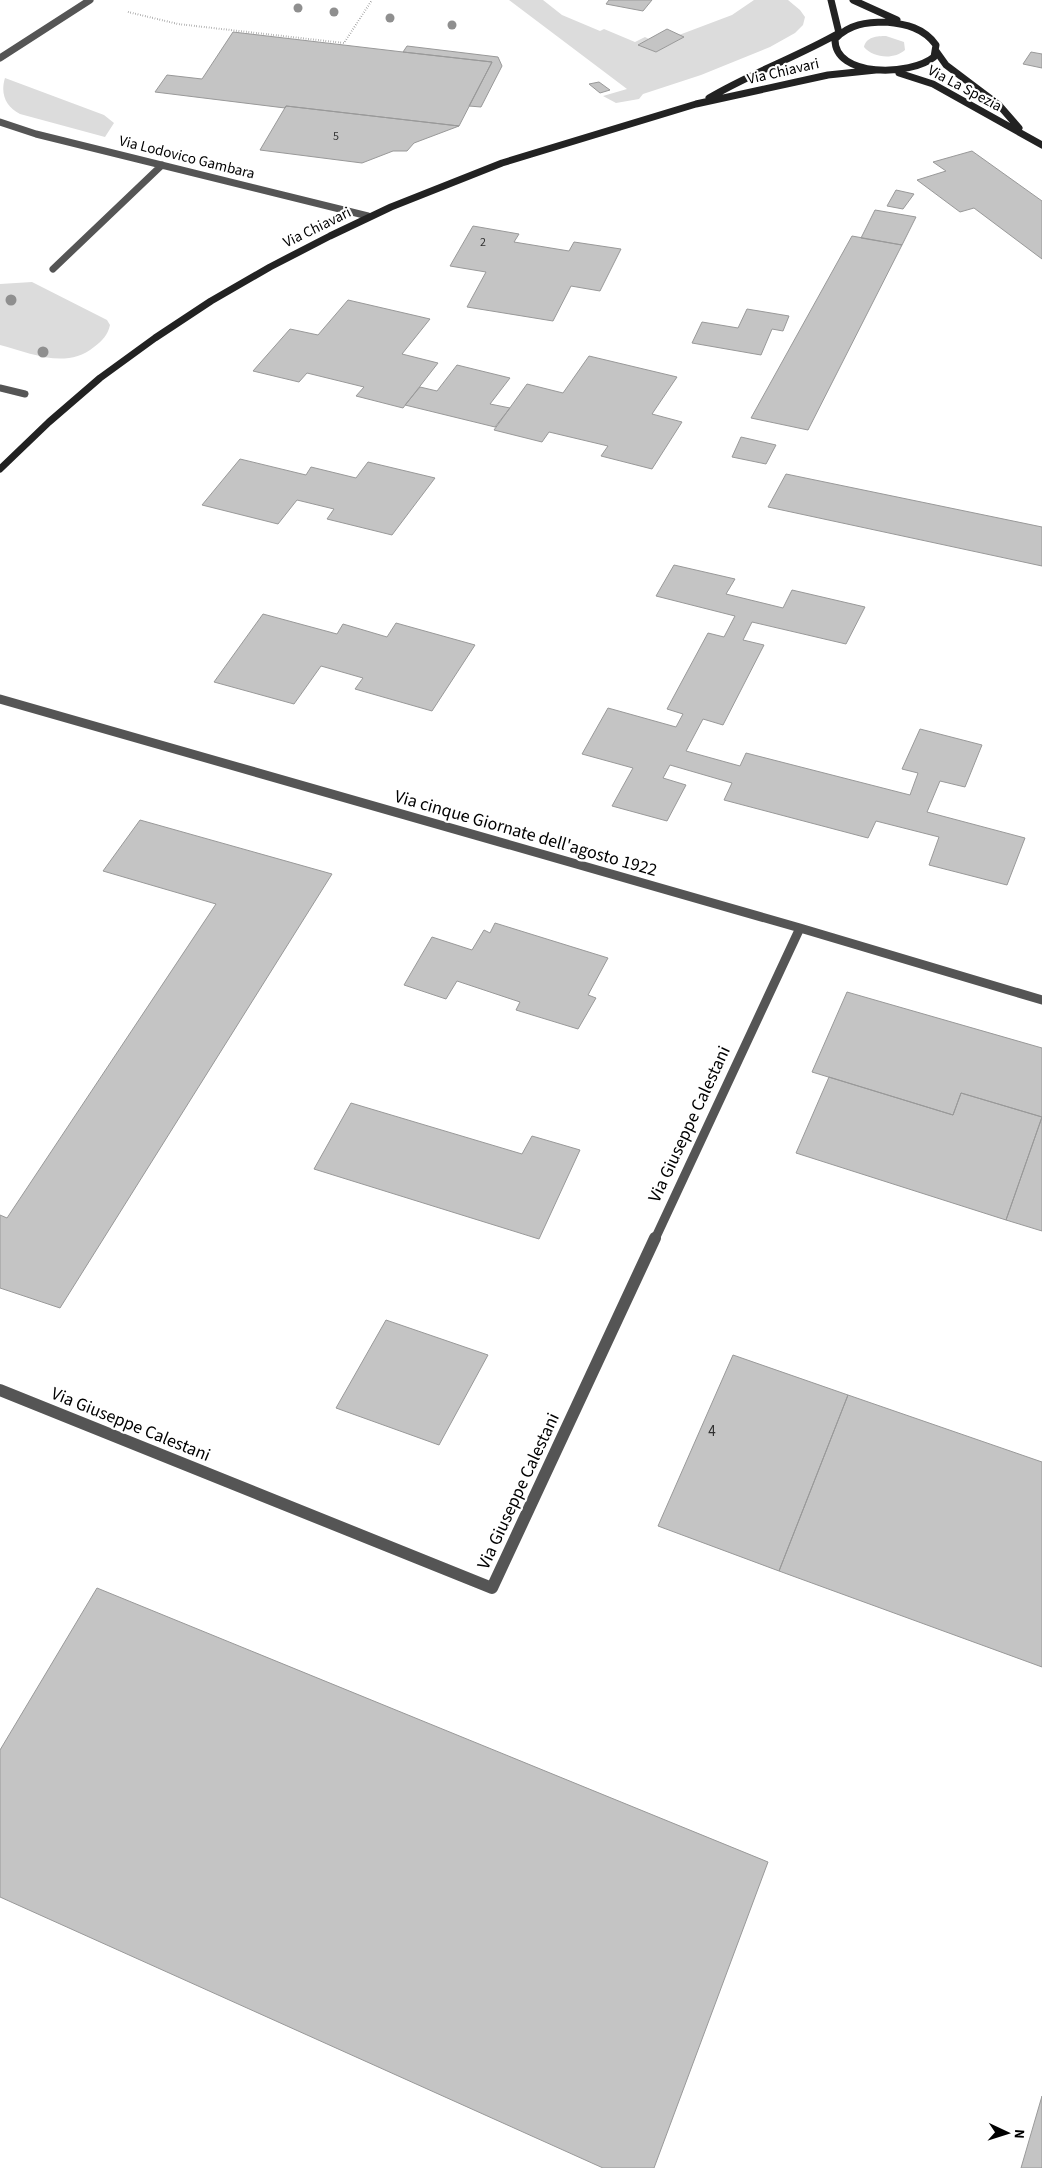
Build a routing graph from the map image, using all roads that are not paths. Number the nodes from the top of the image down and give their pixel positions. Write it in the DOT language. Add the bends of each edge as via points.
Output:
graph roads {
  1 [pos="90,0"];
  2 [pos="831,0"];
  3 [pos="853,0"];
  4 [pos="909,26"];
  5 [pos="839,34"];
  6 [pos="936,51"];
  7 [pos="0,58"];
  8 [pos="876,70"];
  9 [pos="889,71"];
  10 [pos="696,103"];
  11 [pos="0,122"];
  12 [pos="1027,135"];
  13 [pos="1042,145"];
  14 [pos="162,165"];
  15 [pos="368,216"];
  16 [pos="54,269"];
  17 [pos="0,388"];
  18 [pos="25,394"];
  19 [pos="0,469"];
  20 [pos="0,699"];
  21 [pos="800,928"];
  22 [pos="1042,1000"];
  23 [pos="0,1390"];
  1 -- 7 [label="street"];
  2 -- 5 [label="street, Via La Spezia"];
  3 -- 4 [label="street, Via La Spezia"];
  4 -- 5 [label="street, Via La Spezia" via="864,23"];
  4 -- 6 [label="street, Via La Spezia" via="927,34 936,45"];
  5 -- 8 [label="street, Via La Spezia" via="834,44 839,55 853,64"];
  5 -- 10 [label="street, Via Chiavari"];
  6 -- 9 [label="street, Via La Spezia" via="921,66"];
  6 -- 12 [label="street, Via La Spezia" via="946,65 999,105"];
  8 -- 9 [label="street, Via La Spezia"];
  8 -- 10 [label="street, Via Chiavari" via="834,74"];
  9 -- 12 [label="street, Via La Spezia" via="939,86 980,112"];
  10 -- 15 [label="street, Via Chiavari" via="532,153"];
  11 -- 14 [label="street, Via Lodovico Gambara"];
  12 -- 13 [label="street, Via La Spezia"];
  14 -- 15 [label="street, Via Lodovico Gambara"];
  14 -- 16 [label="street"];
  15 -- 19 [label="street, Via Chiavari" via="264,269 197,309 99,380"];
  17 -- 18 [label="street"];
  20 -- 21 [label="street, Via cinque Giornate dell'agosto 1922"];
  21 -- 22 [label="street, Via cinque Giornate dell'agosto 1922"];
  21 -- 23 [label="street, Via Giuseppe Calestani" via="492,1588"];
}
